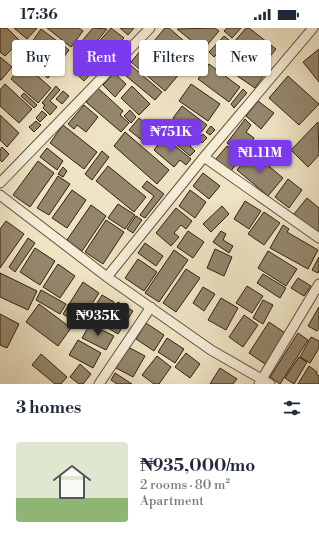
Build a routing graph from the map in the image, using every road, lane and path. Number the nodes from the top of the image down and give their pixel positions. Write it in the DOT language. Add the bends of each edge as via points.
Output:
graph roads {
  1 [pos="150,28"];
  2 [pos="313,28"];
  3 [pos="204,157"];
  4 [pos="0,183"];
  5 [pos="0,195"];
  6 [pos="319,238"];
  7 [pos="107,276"];
  8 [pos="319,284"];
  9 [pos="151,307"];
  10 [pos="261,381"];
  11 [pos="99,384"];
  12 [pos="270,384"];
  1 -- 4 [label="street"];
  2 -- 3 [label="street"];
  3 -- 6 [label="street"];
  3 -- 7 [label="street"];
  5 -- 7 [label="street"];
  7 -- 9 [label="street"];
  8 -- 10 [label="street"];
  9 -- 10 [label="street" via="211,350"];
  9 -- 11 [label="street"];
  10 -- 12 [label="street"];
}
